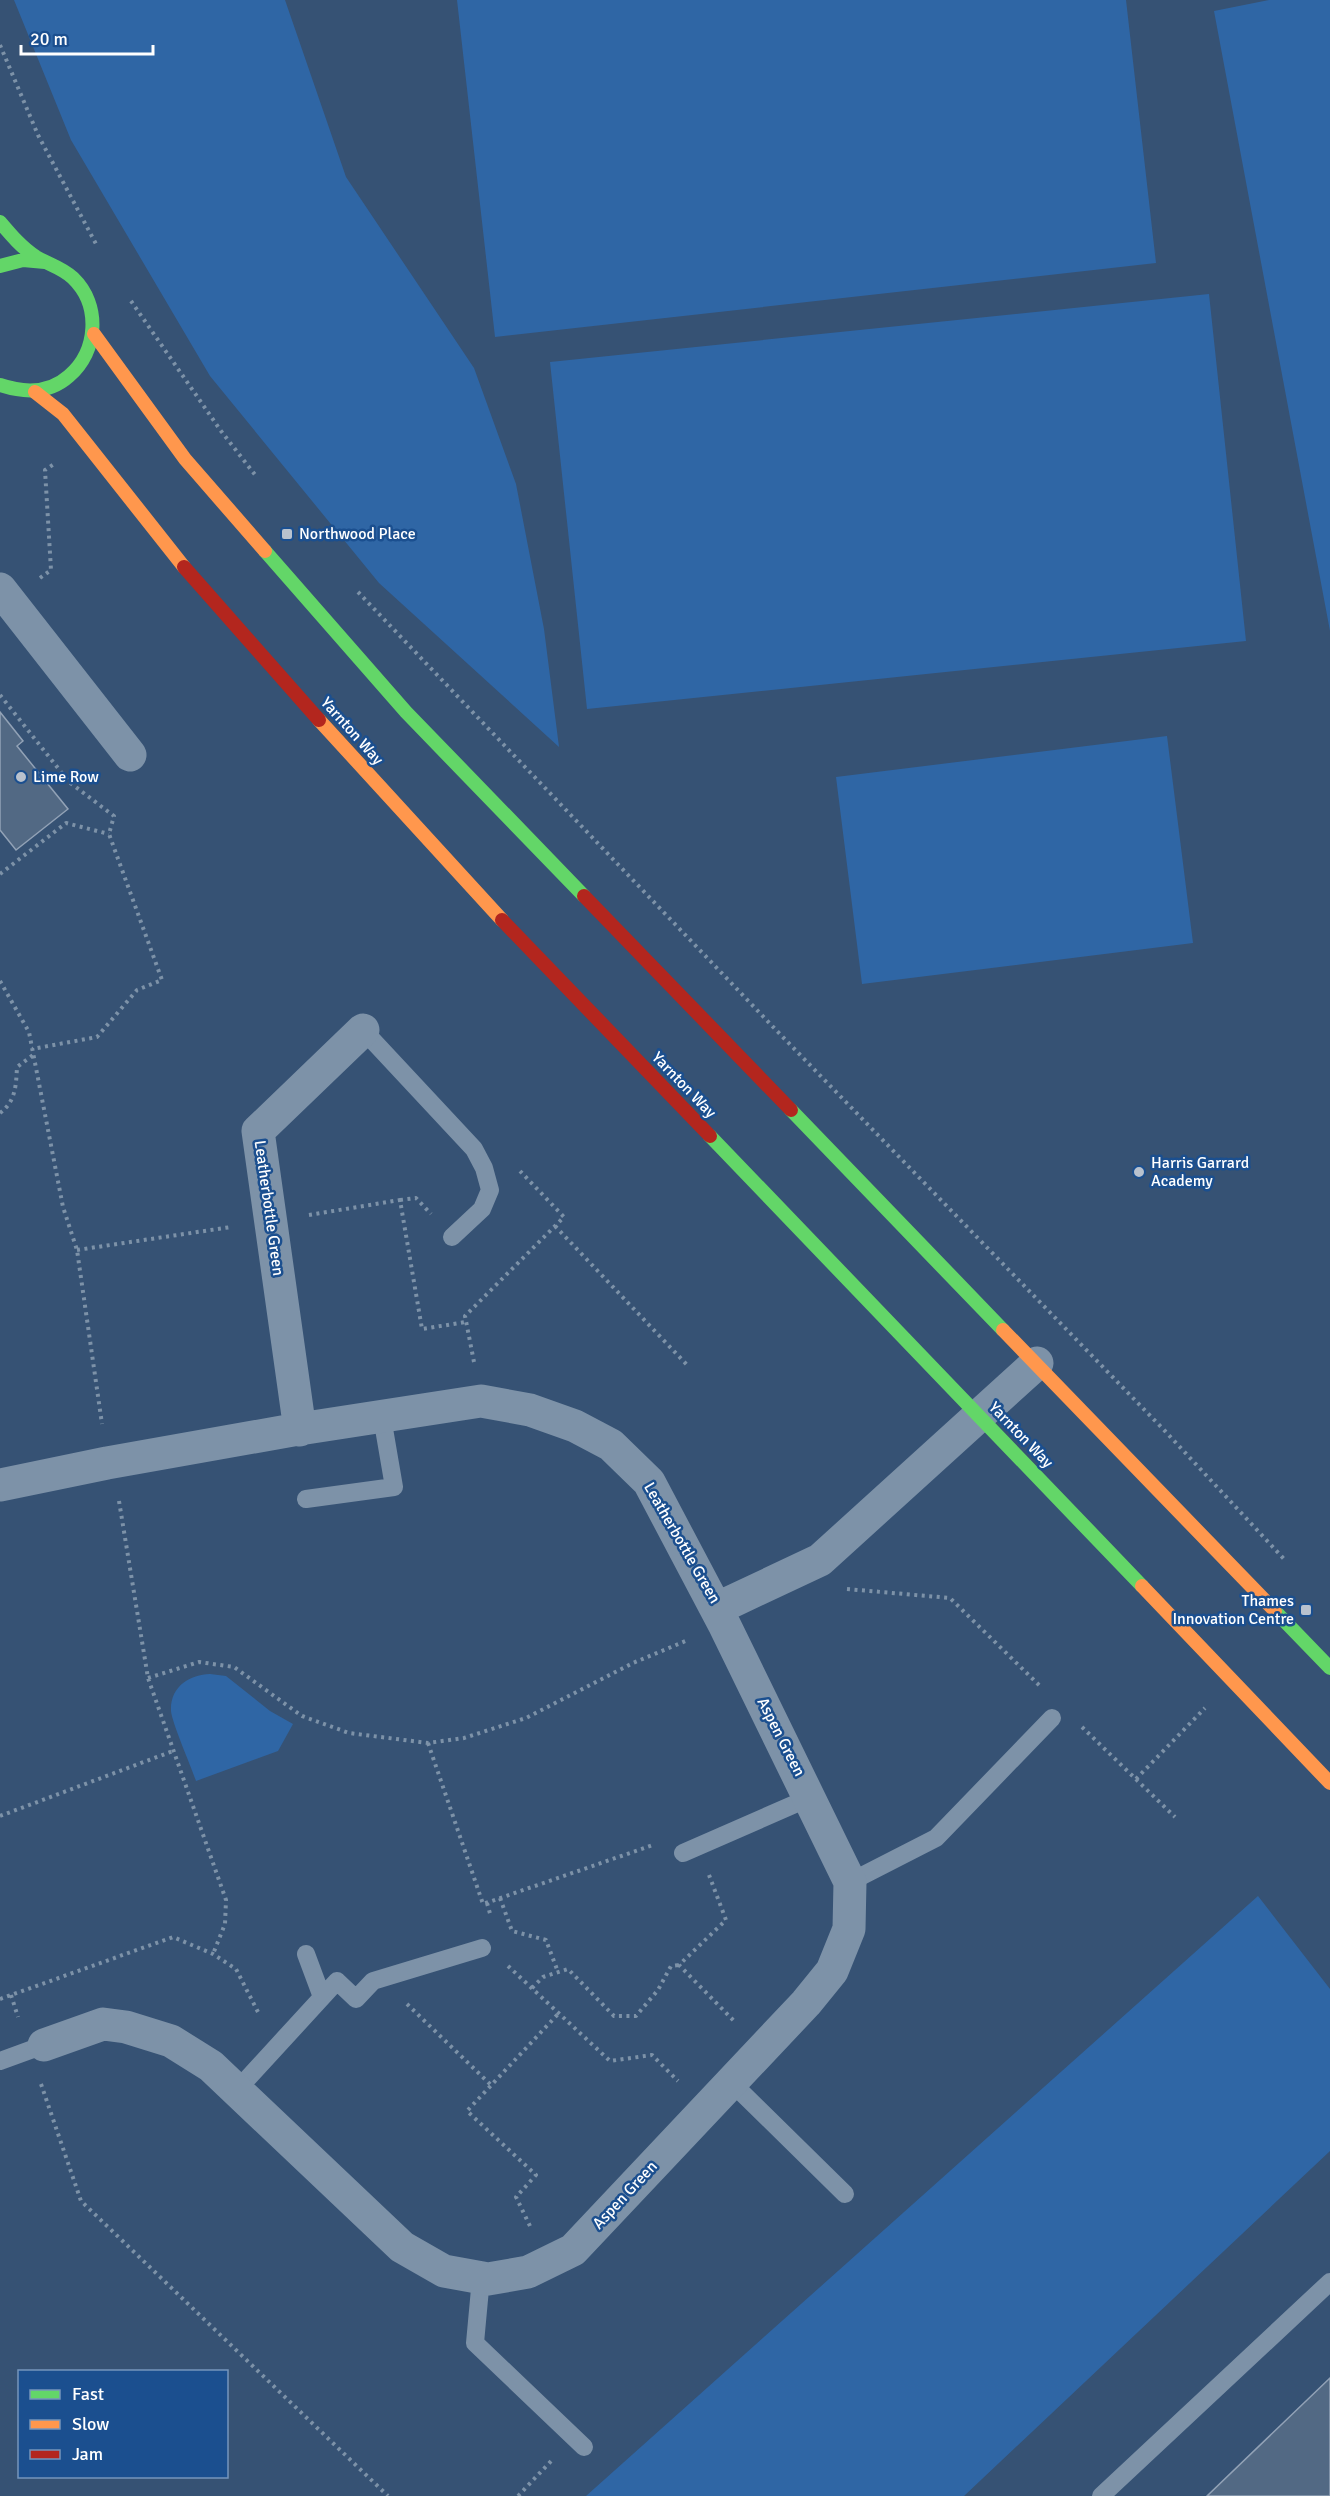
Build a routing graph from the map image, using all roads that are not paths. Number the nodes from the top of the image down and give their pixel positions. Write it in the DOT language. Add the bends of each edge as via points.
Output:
graph roads {
  1 [pos="0,222"];
  2 [pos="45,262"];
  3 [pos="0,266"];
  4 [pos="94,334"];
  5 [pos="0,385"];
  6 [pos="35,392"];
  7 [pos="0,589"];
  8 [pos="130,754"];
  9 [pos="363,1030"];
  10 [pos="452,1237"];
  11 [pos="1037,1363"];
  12 [pos="979,1414"];
  13 [pos="382,1417"];
  14 [pos="300,1430"];
  15 [pos="0,1485"];
  16 [pos="306,1499"];
  17 [pos="720,1616"];
  18 [pos="1330,1668"];
  19 [pos="1052,1718"];
  20 [pos="1330,1783"];
  21 [pos="811,1797"];
  22 [pos="691,1850"];
  23 [pos="850,1882"];
  24 [pos="483,1948"];
  25 [pos="306,1954"];
  26 [pos="322,1997"];
  27 [pos="37,2048"];
  28 [pos="0,2061"];
  29 [pos="731,2082"];
  30 [pos="237,2090"];
  31 [pos="845,2194"];
  32 [pos="481,2278"];
  33 [pos="1330,2282"];
  34 [pos="579,2442"];
  35 [pos="1101,2496"];
  1 -- 2 [label="street" via="29,253"];
  2 -- 3 [label="street" via="23,260"];
  2 -- 4 [label="street" via="72,278 90,303"];
  4 -- 6 [label="street" via="87,356 74,373 56,386"];
  4 -- 11 [label="street" via="185,459 406,712"];
  5 -- 6 [label="street, Yarnton Way"];
  6 -- 12 [label="street, Yarnton Way" via="63,414 174,556 506,925"];
  7 -- 8 [label="street"];
  9 -- 10 [label="lane" via="474,1149 484,1168 490,1190 482,1209"];
  9 -- 14 [label="street, Leatherbottle Green" via="258,1131"];
  11 -- 12 [label="street, Leatherbottle Green"];
  11 -- 18 [label="street"];
  12 -- 17 [label="street, Leatherbottle Green" via="820,1560"];
  12 -- 20 [label="street, Yarnton Way"];
  13 -- 14 [label="street, Leatherbottle Green"];
  13 -- 16 [label="lane" via="394,1487"];
  13 -- 17 [label="street, Leatherbottle Green" via="481,1401 530,1410 575,1426 611,1445 649,1482"];
  14 -- 15 [label="street, Leatherbottle Green"];
  17 -- 21 [label="street, Aspen Green"];
  19 -- 23 [label="lane" via="936,1838"];
  21 -- 22 [label="lane"];
  21 -- 23 [label="street, Aspen Green"];
  23 -- 29 [label="street, Aspen Green" via="849,1929 832,1971"];
  24 -- 26 [label="lane" via="372,1981 356,1999 337,1981"];
  25 -- 26 [label="lane"];
  26 -- 30 [label="lane"];
  27 -- 28 [label="lane"];
  27 -- 30 [label="street, Aspen Green" via="103,2024 126,2027 171,2041 212,2066"];
  29 -- 31 [label="lane"];
  29 -- 32 [label="street, Aspen Green" via="573,2250 528,2272"];
  30 -- 32 [label="street, Aspen Green" via="402,2247 444,2271"];
  32 -- 34 [label="lane" via="475,2343"];
  33 -- 35 [label="lane"];
}
